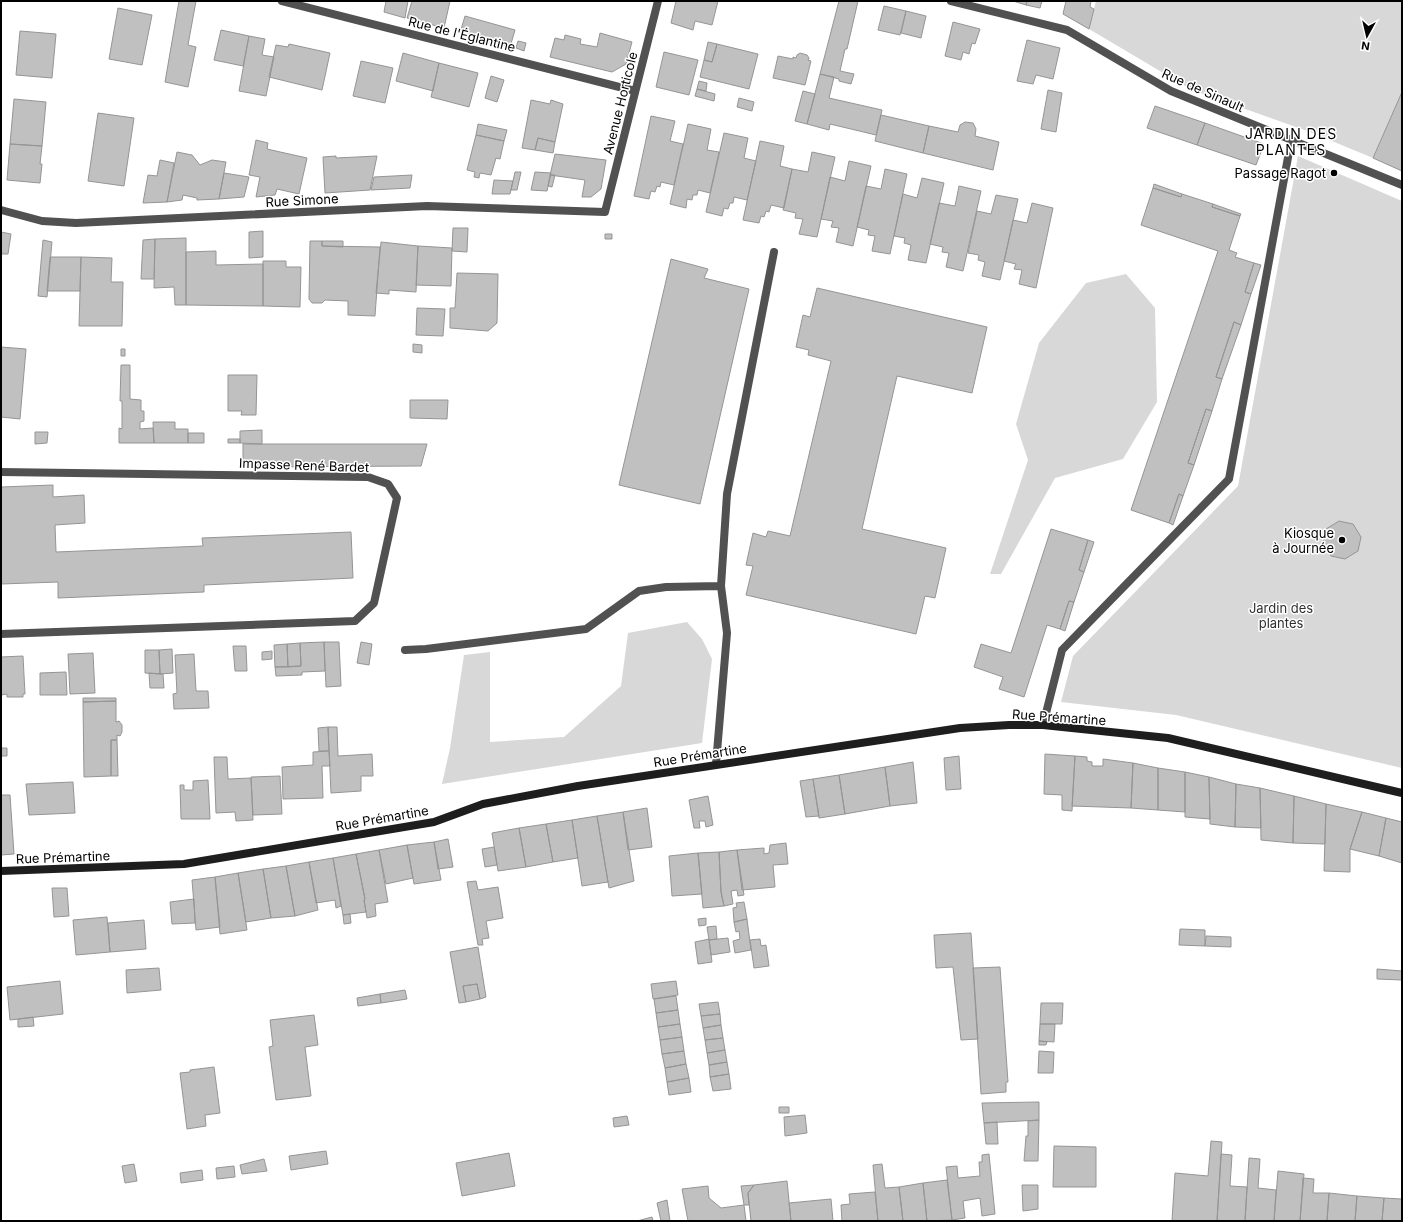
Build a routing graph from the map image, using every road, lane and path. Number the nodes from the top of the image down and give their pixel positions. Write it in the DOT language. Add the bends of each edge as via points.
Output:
graph roads {
  1 [pos="282,1"];
  2 [pos="658,1"];
  3 [pos="951,1"];
  4 [pos="635,91"];
  5 [pos="1291,141"];
  6 [pos="1402,185"];
  7 [pos="1,210"];
  8 [pos="605,212"];
  9 [pos="774,252"];
  10 [pos="1,472"];
  11 [pos="721,586"];
  12 [pos="1,634"];
  13 [pos="405,650"];
  14 [pos="1043,725"];
  15 [pos="716,764"];
  16 [pos="1402,793"];
  17 [pos="1,871"];
  1 -- 4 [label="street, Rue de l'Églantine"];
  2 -- 4 [label="street, Avenue Horticole"];
  3 -- 5 [label="street, Rue de Sinault" via="1067,30 1170,91"];
  4 -- 8 [label="street, Avenue Horticole"];
  5 -- 6 [label="street, Rue de Sinault"];
  5 -- 14 [label="street" via="1229,479 1062,650"];
  7 -- 8 [label="street, Rue Simone" via="42,221 76,222 427,206"];
  9 -- 11 [label="street" via="727,494"];
  10 -- 12 [label="street, Impasse René Bardet" via="368,477 388,484 397,498 374,603 355,621"];
  11 -- 13 [label="street" via="666,587 639,591 586,629"];
  11 -- 15 [label="street" via="727,633"];
  14 -- 15 [label="street, Rue Prémartine" via="960,728"];
  14 -- 16 [label="street, Rue Prémartine" via="1168,738"];
  15 -- 17 [label="street, Rue Prémartine" via="483,804 434,822 184,864"];
}
